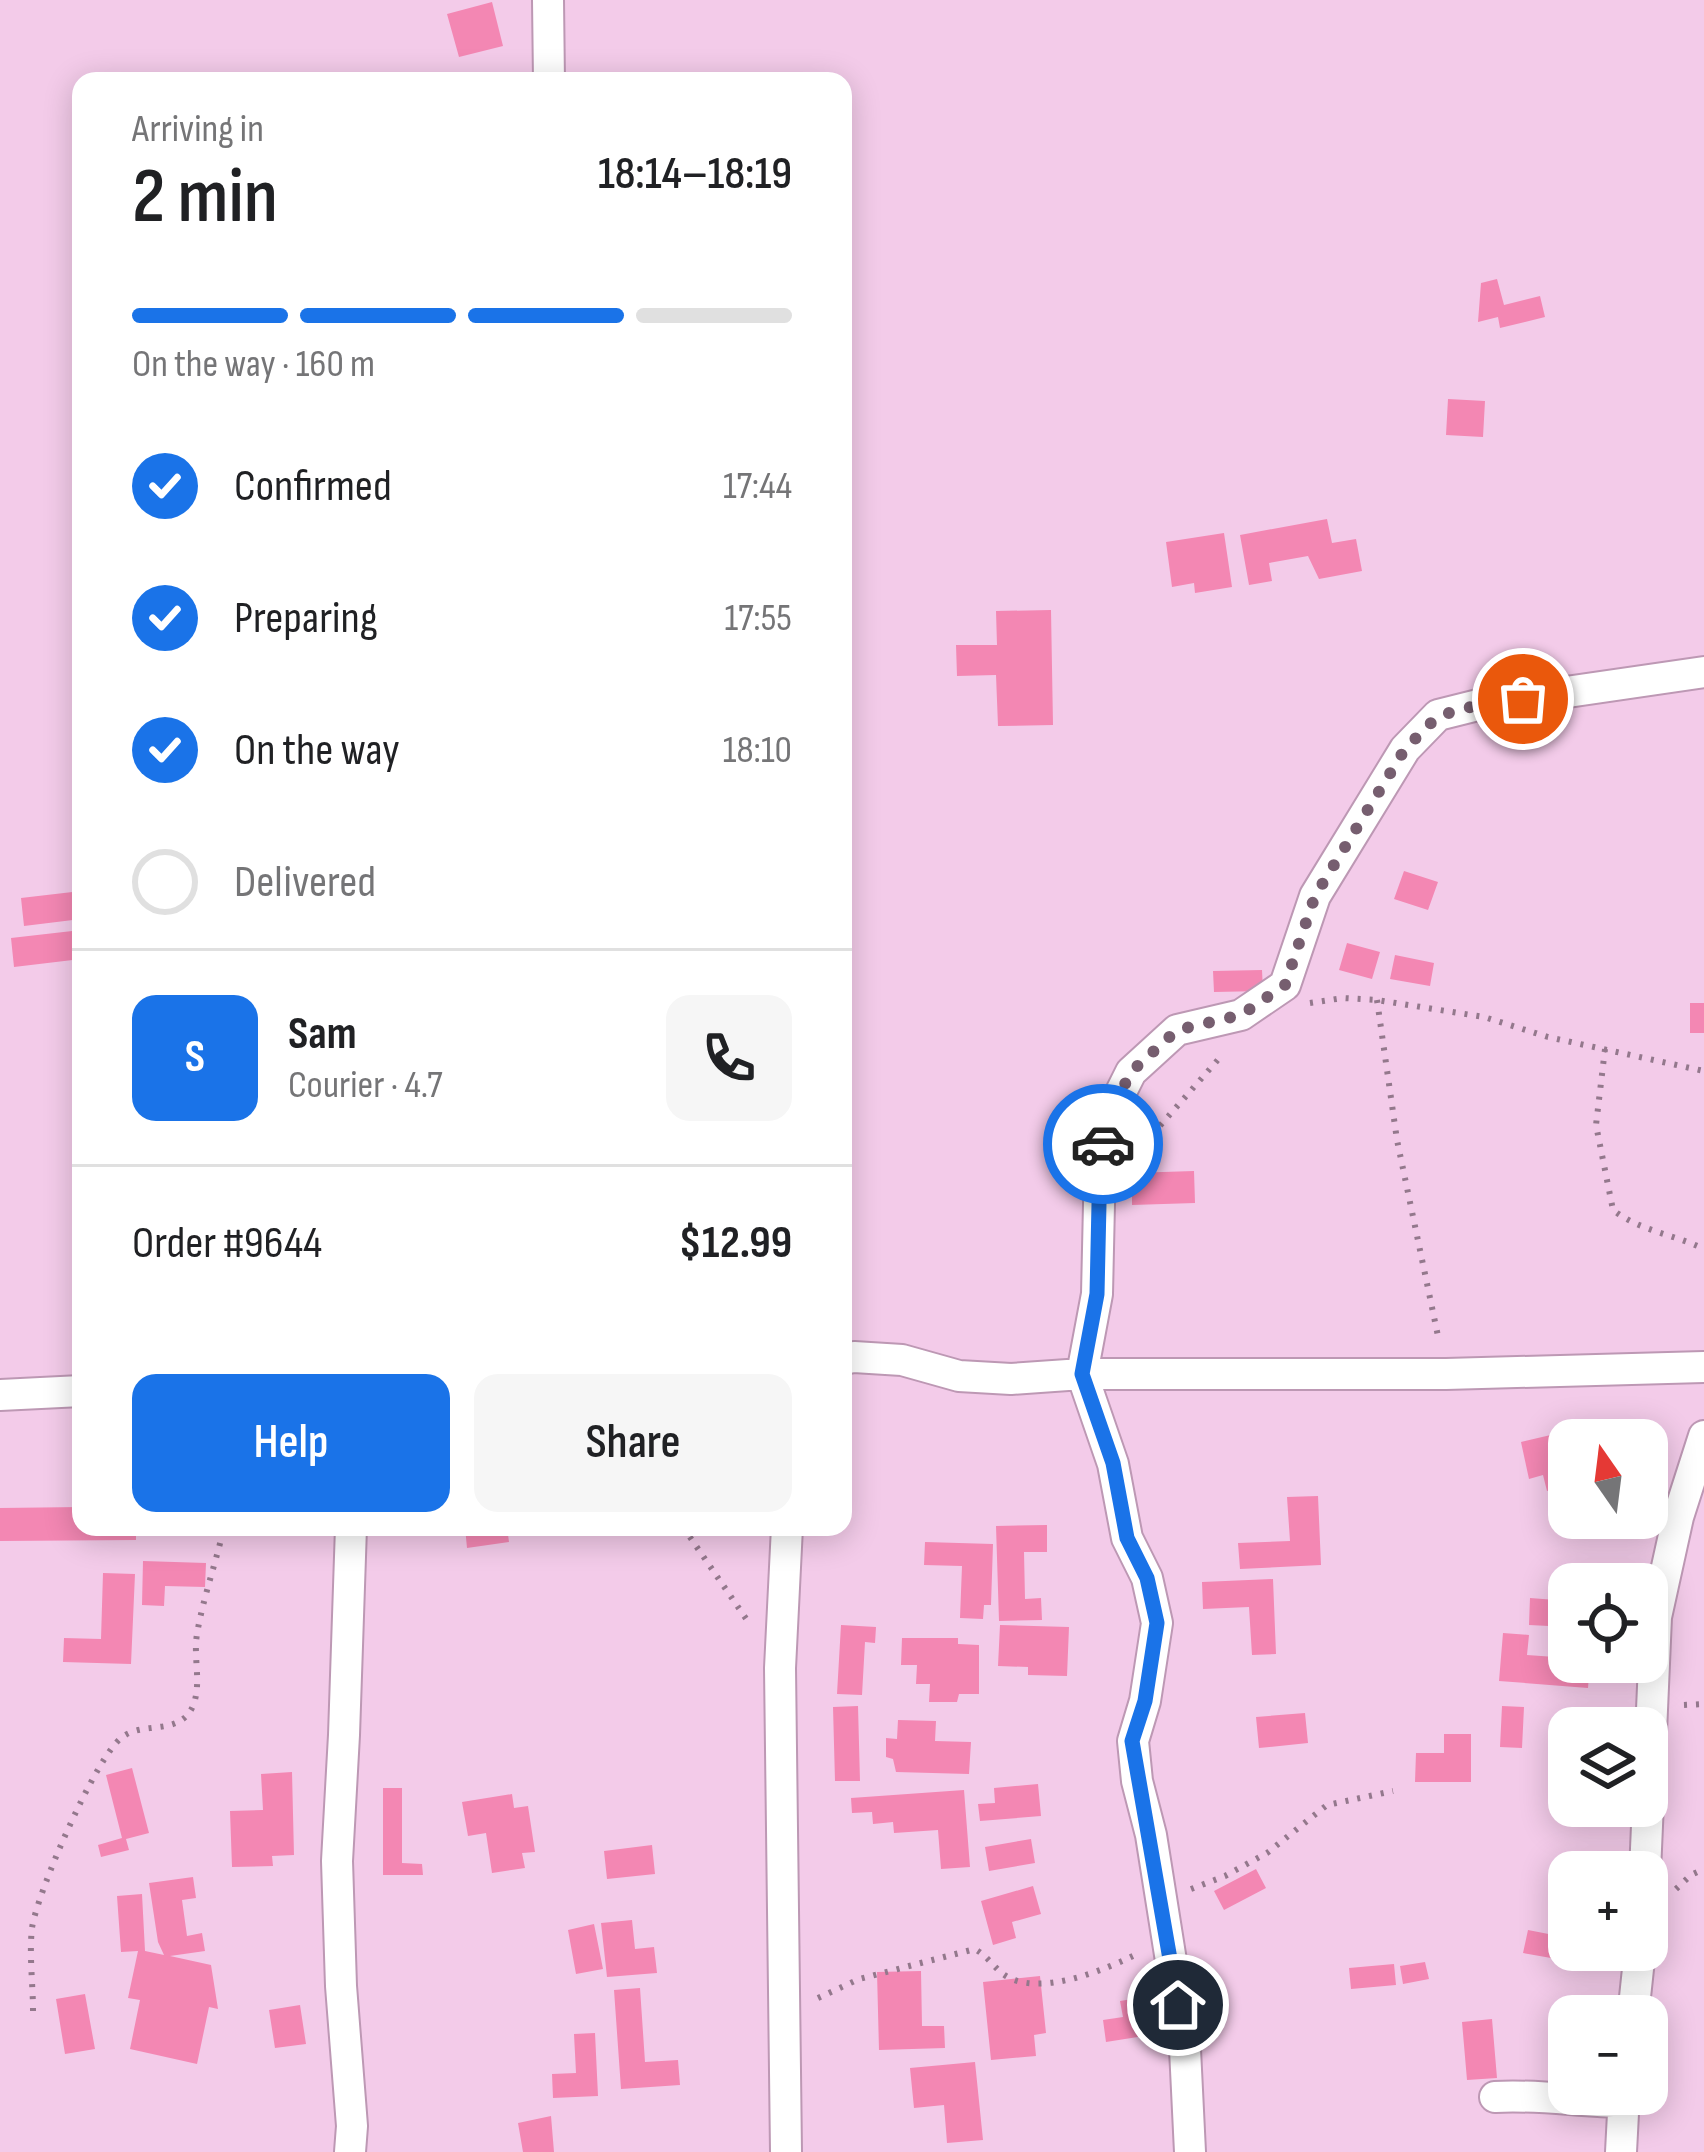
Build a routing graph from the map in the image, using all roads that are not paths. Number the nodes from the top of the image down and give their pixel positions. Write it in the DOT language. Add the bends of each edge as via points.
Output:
graph roads {
  1 [pos="548,0"];
  2 [pos="549,72"];
  3 [pos="1704,672"];
  4 [pos="852,1359"];
  5 [pos="1704,1367"];
  6 [pos="1082,1374"];
  7 [pos="72,1391"];
  8 [pos="0,1394"];
  9 [pos="1704,1436"];
  10 [pos="351,1536"];
  11 [pos="787,1536"];
  12 [pos="1646,1851"];
  13 [pos="1495,2097"];
  14 [pos="1548,2097"];
  15 [pos="1623,2115"];
  16 [pos="350,2152"];
  17 [pos="786,2152"];
  18 [pos="1190,2152"];
  19 [pos="1621,2152"];
  1 -- 2 [label="street"];
  3 -- 6 [label="street" via="1478,705 1438,716 1405,749 1315,896 1285,985 1241,1015 1177,1030 1131,1072 1100,1159 1097,1294"];
  4 -- 6 [label="street" via="902,1360 959,1376"];
  5 -- 6 [label="street"];
  6 -- 18 [label="street" via="1157,1623 1132,1741 1185,2049"];
  7 -- 8 [label="street"];
  9 -- 12 [label="street" via="1656,1617"];
  10 -- 16 [label="street" via="337,1862"];
  11 -- 17 [label="street" via="780,1668"];
  13 -- 14 [label="street"];
  15 -- 19 [label="street"];
}
